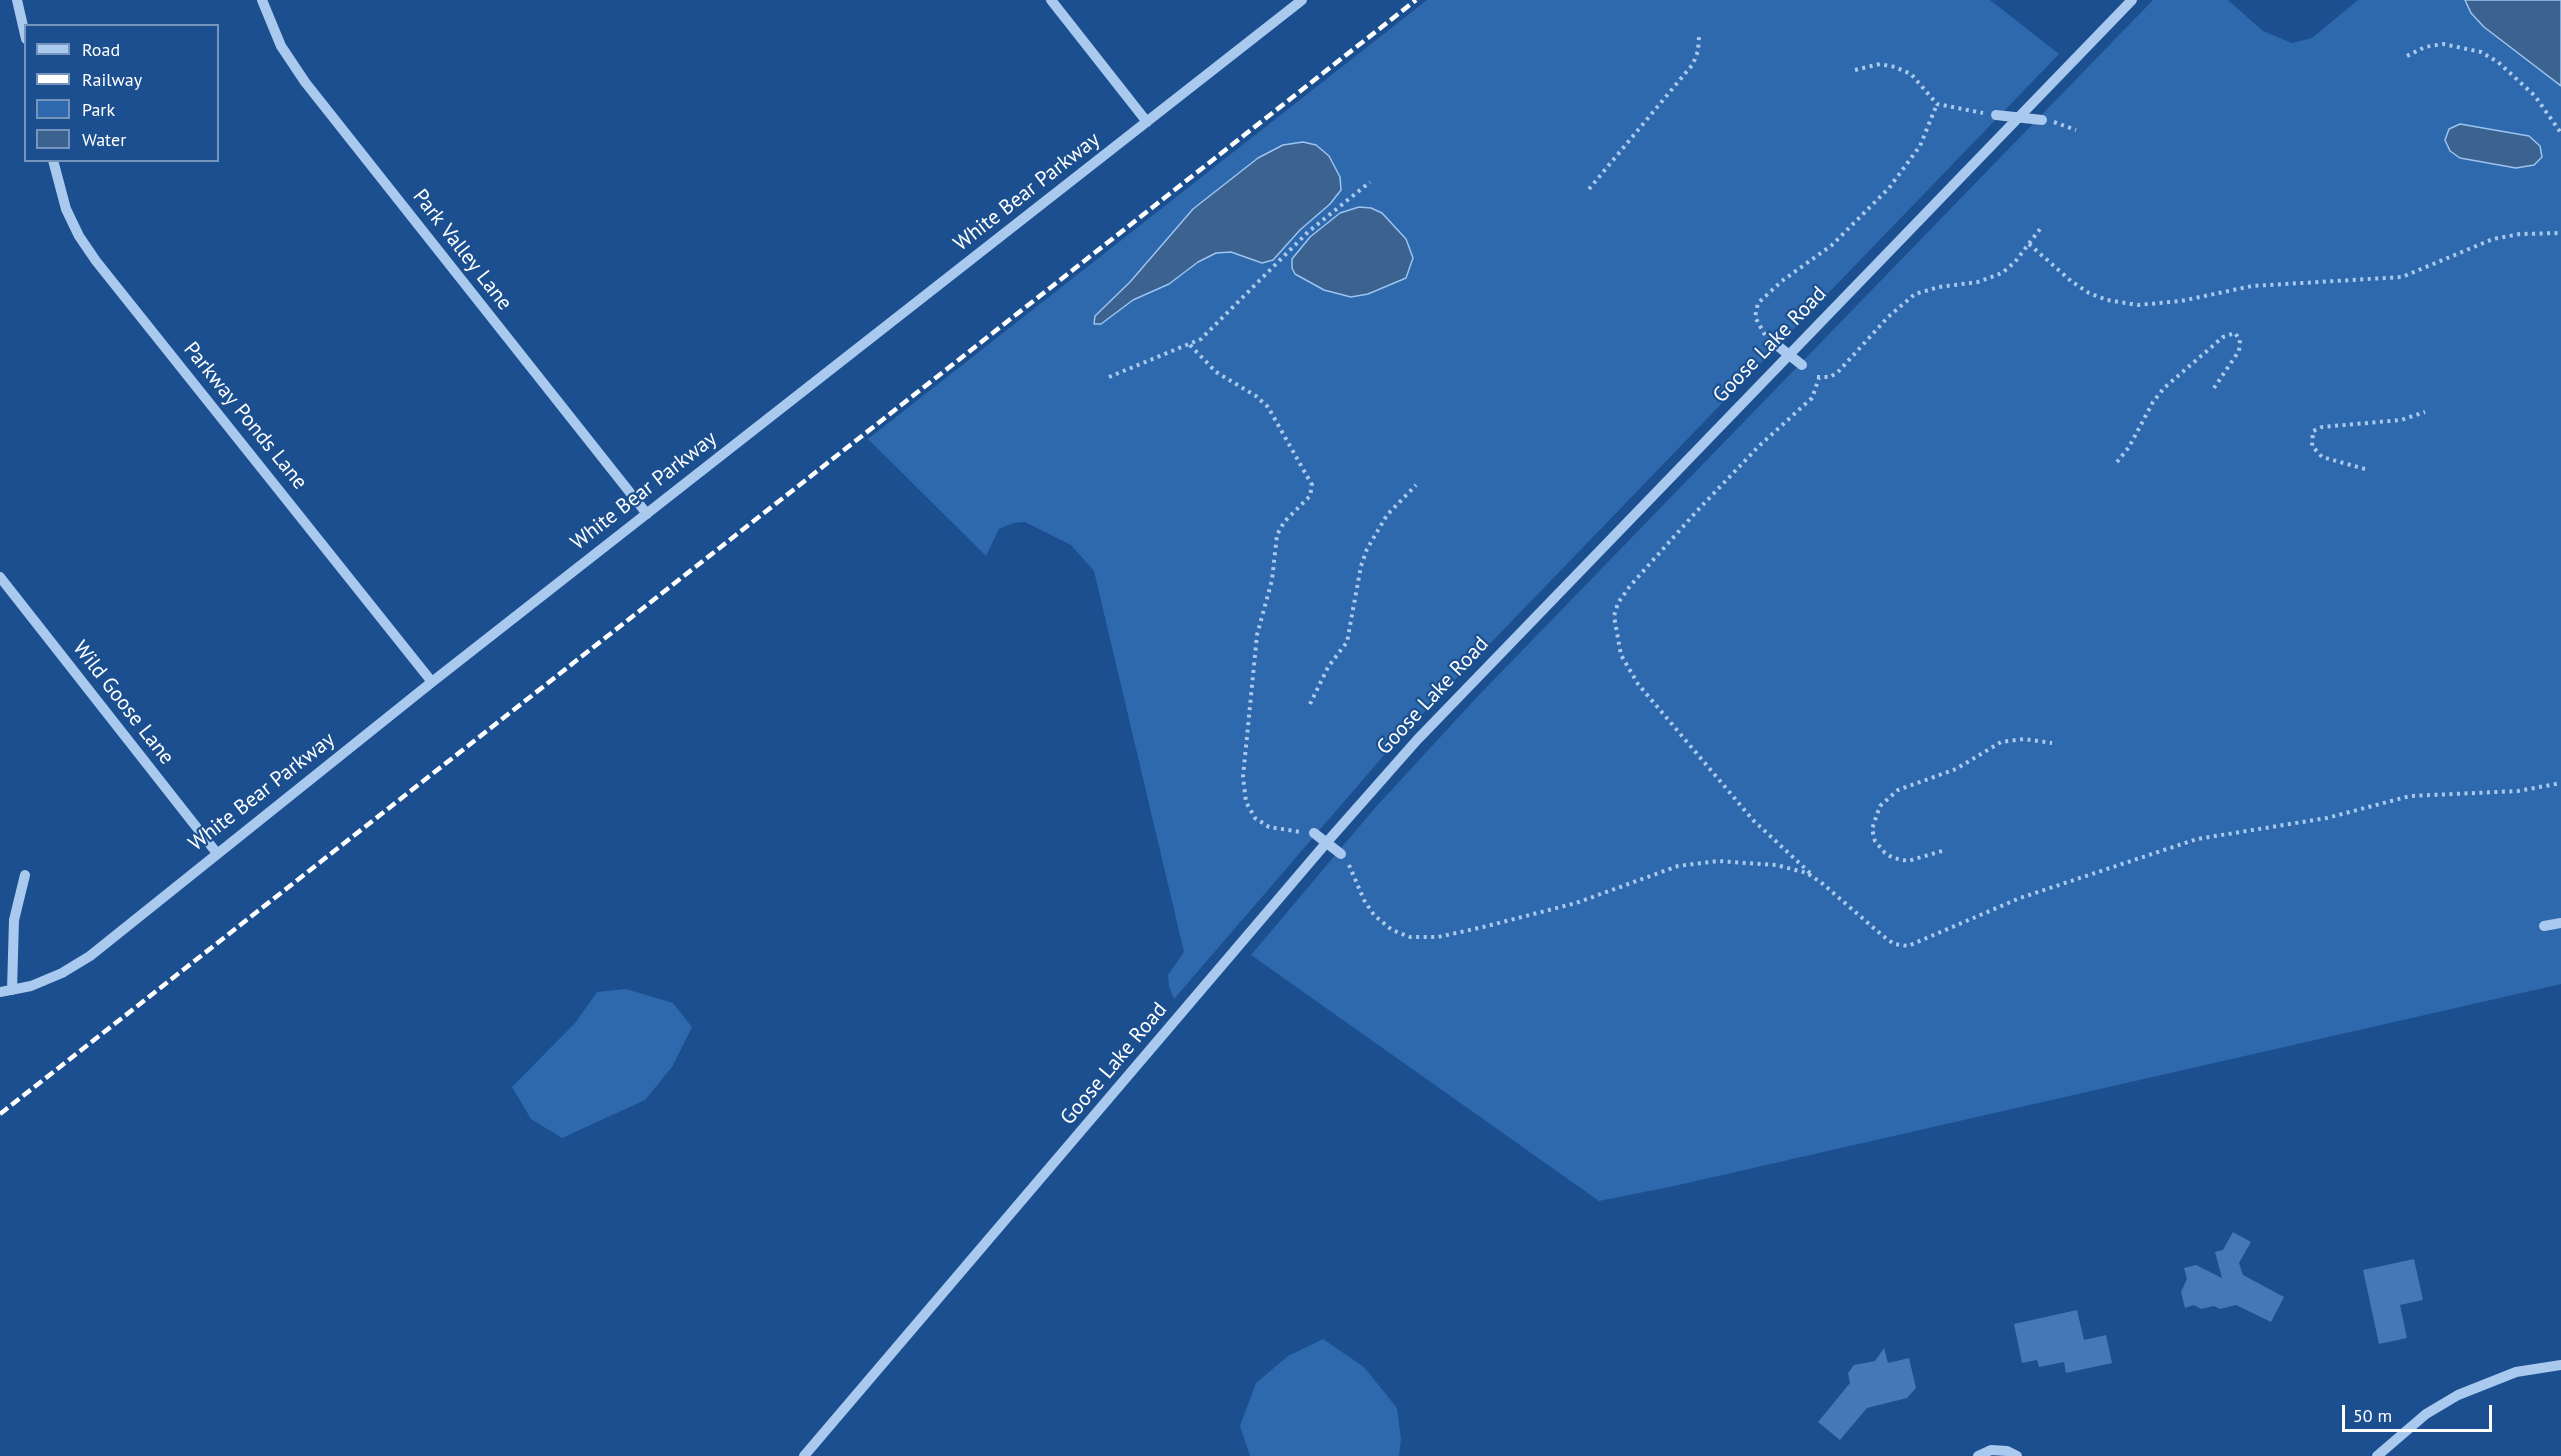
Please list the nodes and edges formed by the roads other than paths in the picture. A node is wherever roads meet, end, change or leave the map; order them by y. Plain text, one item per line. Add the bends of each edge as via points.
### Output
1 (17, 0) edge
2 (262, 0) edge
3 (1051, 0) edge
4 (1302, 0) edge
5 (2132, 0) edge
6 (24, 30) edge
7 (1996, 116) road end
8 (2018, 118) junction
9 (2042, 120) road end
10 (1147, 123) junction
11 (54, 162) edge
12 (1774, 343) road end
13 (1788, 354) junction
14 (1802, 366) road end
15 (647, 514) junction
16 (0, 577) edge
17 (432, 682) junction
18 (1314, 833) road end
19 (1327, 842) junction
20 (216, 852) junction
21 (1341, 854) road end
22 (25, 875) dead end
23 (2561, 923) edge
24 (2544, 926) dead end
25 (12, 990) junction
26 (0, 992) edge
27 (2561, 1365) edge
28 (804, 1456) edge
29 (1977, 1456) edge
30 (2017, 1456) edge
31 (2377, 1456) edge

1 - 6 street
2 - 15 street, Park Valley Lane via 281,46 305,82
3 - 10 street
4 - 10 street, White Bear Parkway
5 - 8 street, Goose Lake Road
7 - 8 street
8 - 9 street
8 - 13 street, Goose Lake Road
10 - 15 street, White Bear Parkway
11 - 17 street, Parkway Ponds Lane via 66,209 96,261
12 - 13 street
13 - 14 street
13 - 19 street, Goose Lake Road via 1463,691
15 - 17 street, White Bear Parkway
16 - 20 street, Wild Goose Lane
17 - 20 street, White Bear Parkway
18 - 19 street
19 - 21 street
19 - 28 street, Goose Lake Road
20 - 25 street, White Bear Parkway via 90,956 62,973
22 - 25 street via 14,920
23 - 24 street
25 - 26 street, White Bear Parkway
27 - 31 street via 2516,1372 2469,1390 2426,1414
29 - 30 street via 1991,1450

